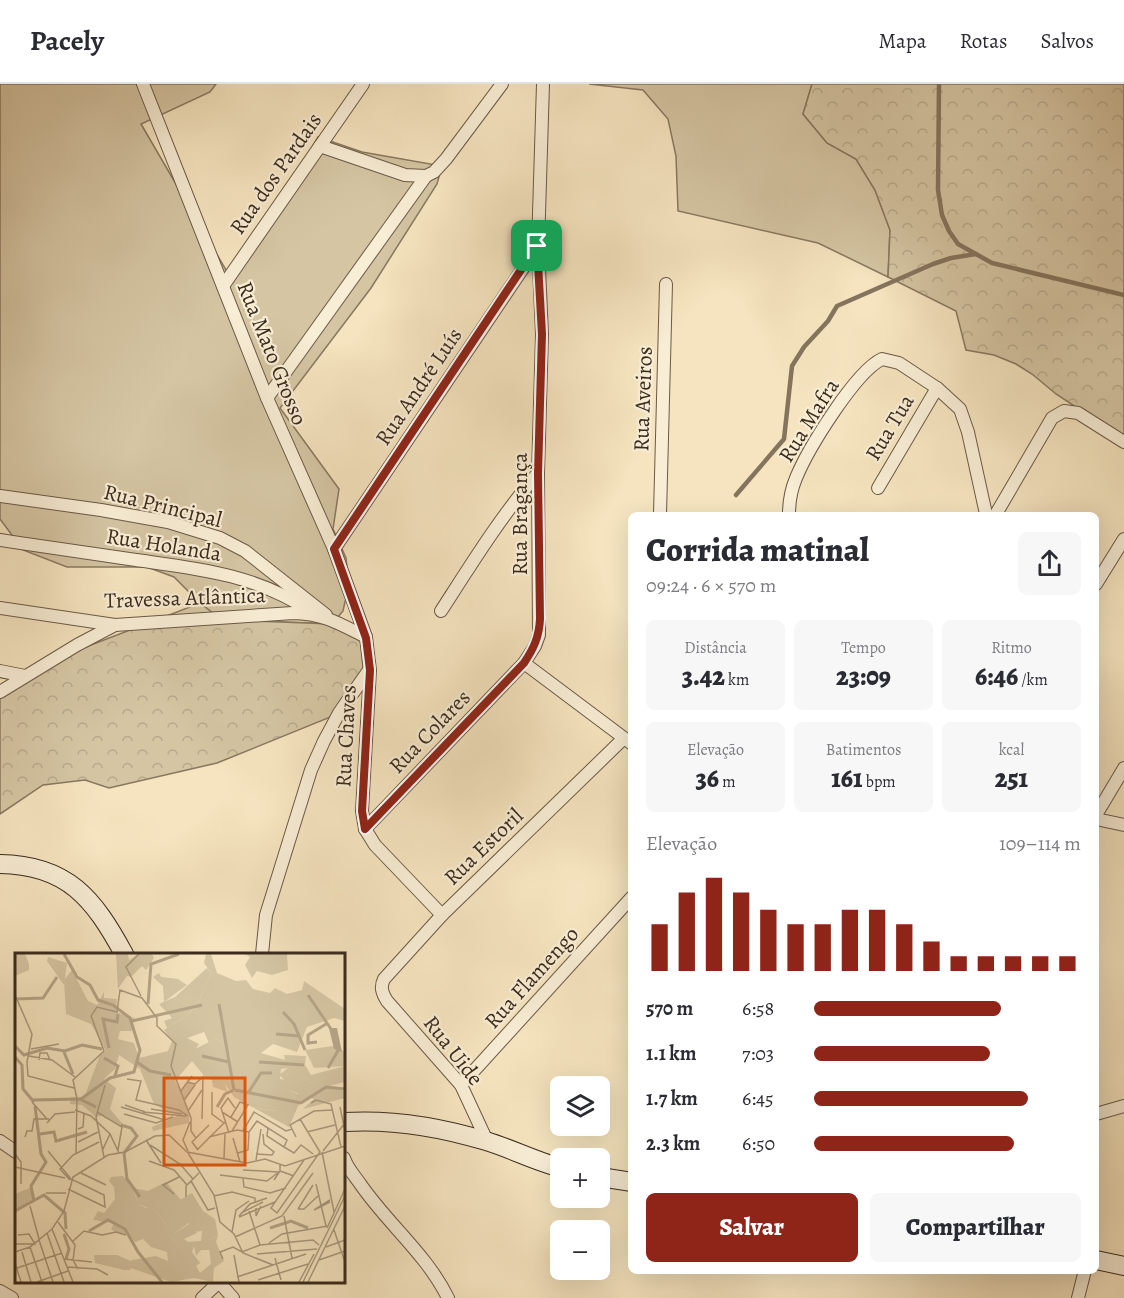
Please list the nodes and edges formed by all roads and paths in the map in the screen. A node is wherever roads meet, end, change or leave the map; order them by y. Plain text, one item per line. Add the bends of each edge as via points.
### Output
1 (143, 84) edge
2 (363, 84) edge
3 (502, 84) edge
4 (543, 84) edge
5 (320, 146) junction
6 (426, 176) junction
7 (537, 246) junction
8 (666, 284) dead end
9 (223, 286) junction
10 (937, 388) junction
11 (267, 398) junction
12 (1124, 442) edge
13 (538, 473) junction
14 (878, 488) dead end
15 (0, 496) edge
16 (660, 512) edge
17 (789, 512) edge
18 (986, 512) edge
19 (997, 512) edge
20 (1124, 539) edge
21 (0, 540) edge
22 (334, 549) junction
23 (1099, 579) edge
24 (0, 608) edge
25 (441, 611) dead end
26 (314, 614) junction
27 (328, 617) junction
28 (115, 625) junction
29 (366, 638) junction
30 (524, 663) junction
31 (370, 670) junction
32 (0, 671) edge
33 (25, 676) junction
34 (0, 692) edge
35 (627, 742) edge
36 (1124, 768) edge
37 (1099, 812) edge
38 (1099, 818) edge
39 (1124, 825) edge
40 (365, 829) junction
41 (0, 864) edge
42 (628, 902) edge
43 (442, 915) junction
44 (123, 953) edge
45 (262, 953) edge
46 (382, 990) joint
47 (461, 1085) junction
48 (1124, 1106) edge
49 (1099, 1113) edge
50 (346, 1119) edge
51 (0, 1141) edge
52 (487, 1141) junction
53 (15, 1151) edge
54 (345, 1160) edge
55 (550, 1164) edge
56 (610, 1179) edge
57 (628, 1181) edge
58 (1099, 1261) edge
59 (1124, 1266) edge
60 (1084, 1274) edge
61 (218, 1283) edge
62 (220, 1283) edge
63 (0, 1292) edge
64 (12, 1298) edge
65 (202, 1298) edge
66 (233, 1298) edge
67 (448, 1298) edge
68 (1078, 1298) edge

1 - 9 street, Rua Mato Grosso
2 - 5 street, Rua dos Pardais
3 - 6 street via 446,159
4 - 7 street, Rua Bragança
5 - 6 street via 405,175
5 - 9 street, Rua dos Pardais
6 - 11 street
7 - 13 street, Rua Bragança via 542,334
7 - 22 street, Rua André Luís
8 - 16 street, Rua Aveiros
9 - 11 street, Rua Mato Grosso
10 - 14 street, Rua Tua
10 - 17 street, Rua Mafra via 899,363 882,359 868,369 822,428 795,480
10 - 18 street via 960,409
11 - 22 street, Rua Mato Grosso
12 - 19 street via 1078,413 1064,411 1052,418
13 - 25 street via 490,534
13 - 30 street, Rua Bragança via 539,635
15 - 27 street, Rua Principal via 168,522 220,538 263,564
20 - 23 street
21 - 26 street, Rua Holanda via 220,572 289,597
22 - 29 street, Rua Mato Grosso
24 - 28 street, Travessa Atlântica
26 - 27 street, Travessa Atlântica
26 - 28 street, Travessa Atlântica
27 - 29 street, Travessa Atlântica
28 - 33 street
29 - 31 street, Rua Chaves
30 - 35 street
30 - 40 street, Rua Colares
31 - 40 street, Rua Chaves via 362,811
31 - 45 street via 339,713 311,770 266,915
32 - 33 street
33 - 34 street
35 - 43 street, Rua Estoril
36 - 37 street
38 - 39 street
40 - 43 street via 375,845
41 - 44 street via 32,867 66,881 96,907
42 - 47 street, Rua Flamengo
43 - 46 street, Rua Estoril via 384,978
46 - 47 street, Rua Uide via 387,1001
47 - 52 street, Rua Uide
48 - 49 street
50 - 52 street via 401,1123
51 - 53 street
52 - 55 street
54 - 67 street via 373,1203 424,1260
56 - 57 street
58 - 59 street
60 - 68 street
61 - 65 street
62 - 66 street
63 - 64 street

